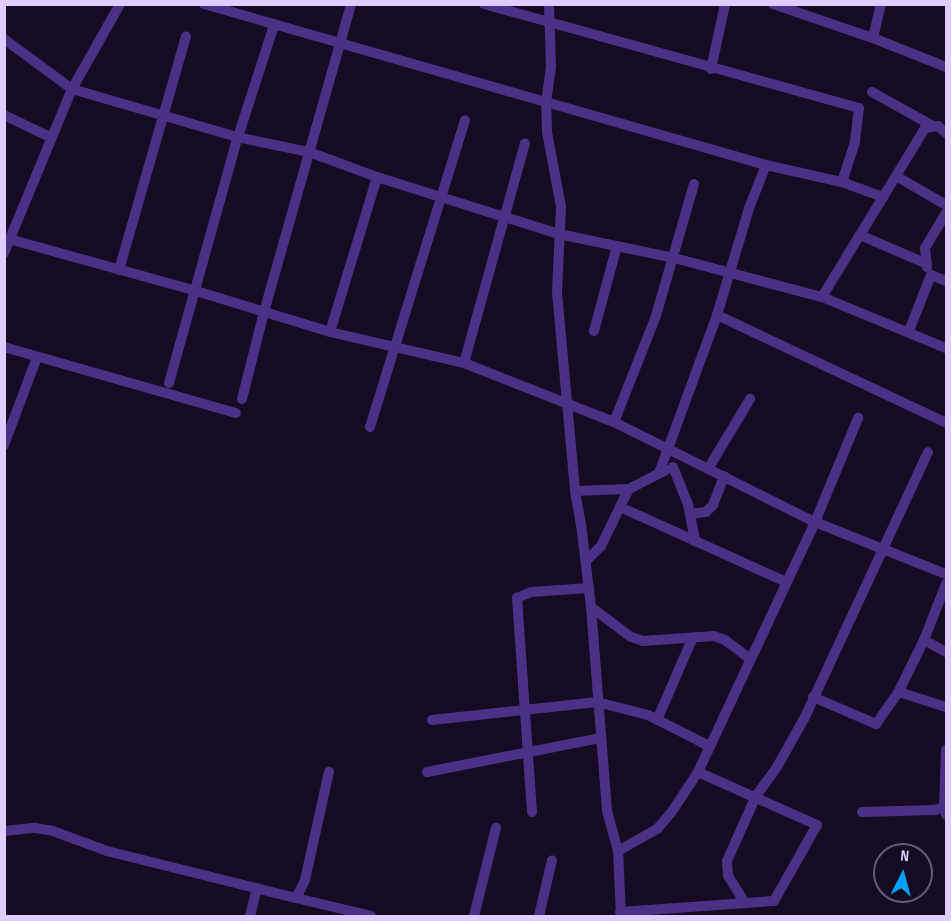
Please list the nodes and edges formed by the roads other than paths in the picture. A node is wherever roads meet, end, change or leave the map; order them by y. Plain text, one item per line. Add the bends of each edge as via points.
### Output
1 (120, 4) edge
2 (204, 4) edge
3 (351, 4) edge
4 (484, 4) edge
5 (549, 4) edge
6 (725, 4) edge
7 (772, 4) edge
8 (881, 4) edge
9 (798, 8) edge
10 (551, 23) junction
11 (274, 25) junction
12 (186, 36) dead end
13 (873, 38) junction
14 (4, 39) edge
15 (340, 45) junction
16 (946, 67) edge
17 (711, 69) junction
18 (72, 89) junction
19 (872, 92) dead end
20 (546, 101) junction
21 (4, 116) edge
22 (164, 116) junction
23 (465, 120) dead end
24 (931, 125) junction
25 (946, 133) edge
26 (237, 137) junction
27 (52, 138) junction
28 (525, 143) dead end
29 (309, 152) junction
30 (765, 165) junction
31 (896, 176) junction
32 (377, 177) junction
33 (842, 182) junction
34 (694, 184) dead end
35 (883, 197) junction
36 (441, 198) junction
37 (946, 205) edge
38 (946, 213) edge
39 (504, 217) junction
40 (559, 234) junction
41 (860, 235) junction
42 (9, 239) junction
43 (617, 246) junction
44 (4, 253) edge
45 (674, 258) junction
46 (927, 264) junction
47 (119, 270) junction
48 (730, 273) junction
49 (932, 275) junction
50 (946, 280) edge
51 (193, 290) junction
52 (822, 297) junction
53 (264, 312) junction
54 (717, 315) junction
55 (594, 331) dead end
56 (909, 331) junction
57 (330, 332) junction
58 (4, 347) edge
59 (395, 347) junction
60 (946, 348) edge
61 (37, 357) junction
62 (464, 363) junction
63 (170, 383) dead end
64 (243, 399) dead end
65 (750, 399) dead end
66 (567, 402) junction
67 (236, 412) dead end
68 (858, 418) dead end
69 (614, 422) junction
70 (946, 423) edge
71 (370, 427) dead end
72 (4, 445) edge
73 (667, 448) junction
74 (928, 452) dead end
75 (690, 460) junction
76 (673, 467) junction
77 (708, 469) junction
78 (659, 473) junction
79 (724, 476) junction
80 (629, 489) junction
81 (575, 491) junction
82 (620, 507) junction
83 (690, 514) junction
84 (815, 522) junction
85 (695, 541) junction
86 (882, 548) junction
87 (586, 561) junction
88 (946, 574) edge
89 (786, 582) junction
90 (946, 584) edge
91 (589, 588) junction
92 (591, 607) junction
93 (693, 637) junction
94 (924, 640) junction
95 (946, 652) edge
96 (749, 658) junction
97 (898, 692) junction
98 (813, 697) junction
99 (597, 702) junction
100 (946, 707) edge
101 (524, 710) junction
102 (432, 720) dead end
103 (657, 720) junction
104 (600, 738) junction
105 (709, 746) junction
106 (946, 750) edge
107 (527, 751) junction
108 (329, 772) dead end
109 (427, 772) dead end
110 (698, 772) junction
111 (756, 796) junction
112 (946, 809) edge
113 (532, 812) dead end
114 (862, 812) dead end
115 (496, 828) dead end
116 (4, 831) edge
117 (618, 851) junction
118 (552, 860) dead end
119 (257, 888) junction
120 (297, 898) junction
121 (745, 903) junction
122 (620, 914) edge
123 (250, 916) edge
124 (371, 916) edge
125 (474, 916) edge
126 (538, 916) edge

1 - 18 street
2 - 11 street
3 - 15 street
4 - 10 street
5 - 10 street
6 - 17 street
7 - 9 street
8 - 13 street
9 - 13 street
10 - 17 street
10 - 20 street
11 - 15 street
11 - 26 street
12 - 22 street
13 - 16 street
14 - 18 street
15 - 20 street
15 - 29 street
17 - 33 street via 859,108 855,142
18 - 22 street
18 - 27 street
19 - 24 street
20 - 30 street
20 - 40 street via 547,132 561,207
21 - 27 street
22 - 26 street
22 - 47 street
23 - 36 street
24 - 25 street
24 - 31 street via 925,128
26 - 29 street
26 - 51 street
27 - 42 street
28 - 39 street
29 - 32 street
29 - 53 street
30 - 33 street
30 - 48 street
31 - 35 street
31 - 37 street
32 - 36 street
32 - 57 street
33 - 35 street
34 - 45 street
35 - 41 street
36 - 39 street
36 - 59 street
38 - 46 street via 925,248
39 - 40 street
39 - 62 street
40 - 43 street
40 - 66 street via 557,291
41 - 46 street
41 - 52 street
42 - 44 street
42 - 47 street
43 - 45 street
43 - 55 street
45 - 48 street
45 - 69 street via 656,316
46 - 49 street
47 - 51 street
48 - 52 street
48 - 54 street
49 - 50 street
49 - 56 street
51 - 53 street
51 - 63 street
52 - 56 street
53 - 57 street
53 - 64 street
54 - 70 street
54 - 73 street
56 - 60 street
57 - 59 street
58 - 61 street
59 - 62 street
59 - 71 street
61 - 67 street
61 - 72 street
62 - 66 street
65 - 77 street
66 - 69 street
66 - 81 street
68 - 84 street
69 - 73 street
73 - 75 street
73 - 78 street
74 - 86 street
75 - 76 street
75 - 77 street
76 - 78 street
76 - 83 street
77 - 79 street
78 - 80 street
79 - 83 street via 713,505 706,512
79 - 84 street
80 - 81 street
80 - 82 street
81 - 87 street
82 - 85 street
82 - 87 street via 601,546
83 - 85 street
84 - 86 street
84 - 89 street
85 - 89 street
86 - 88 street
86 - 98 street
87 - 91 street
89 - 96 street
90 - 94 street
91 - 92 street
91 - 101 street via 531,591 517,598
92 - 93 street via 631,637 643,641
92 - 99 street
93 - 96 street via 714,636
93 - 103 street
94 - 95 street
94 - 97 street
96 - 105 street
97 - 98 street via 876,724
97 - 100 street
98 - 111 street via 777,767
99 - 101 street
99 - 103 street
99 - 104 street
101 - 102 street
101 - 107 street
103 - 105 street
104 - 107 street
104 - 117 street via 607,811
105 - 110 street
106 - 112 street
107 - 109 street
107 - 113 street
108 - 120 street via 305,880
110 - 111 street
110 - 117 street via 657,829
111 - 121 street via 726,870
111 - 121 street via 817,825 774,901
112 - 114 street
115 - 125 street
116 - 119 street via 53,831 106,851
117 - 122 street
118 - 126 street
119 - 120 street
119 - 123 street
120 - 124 street
121 - 122 street

